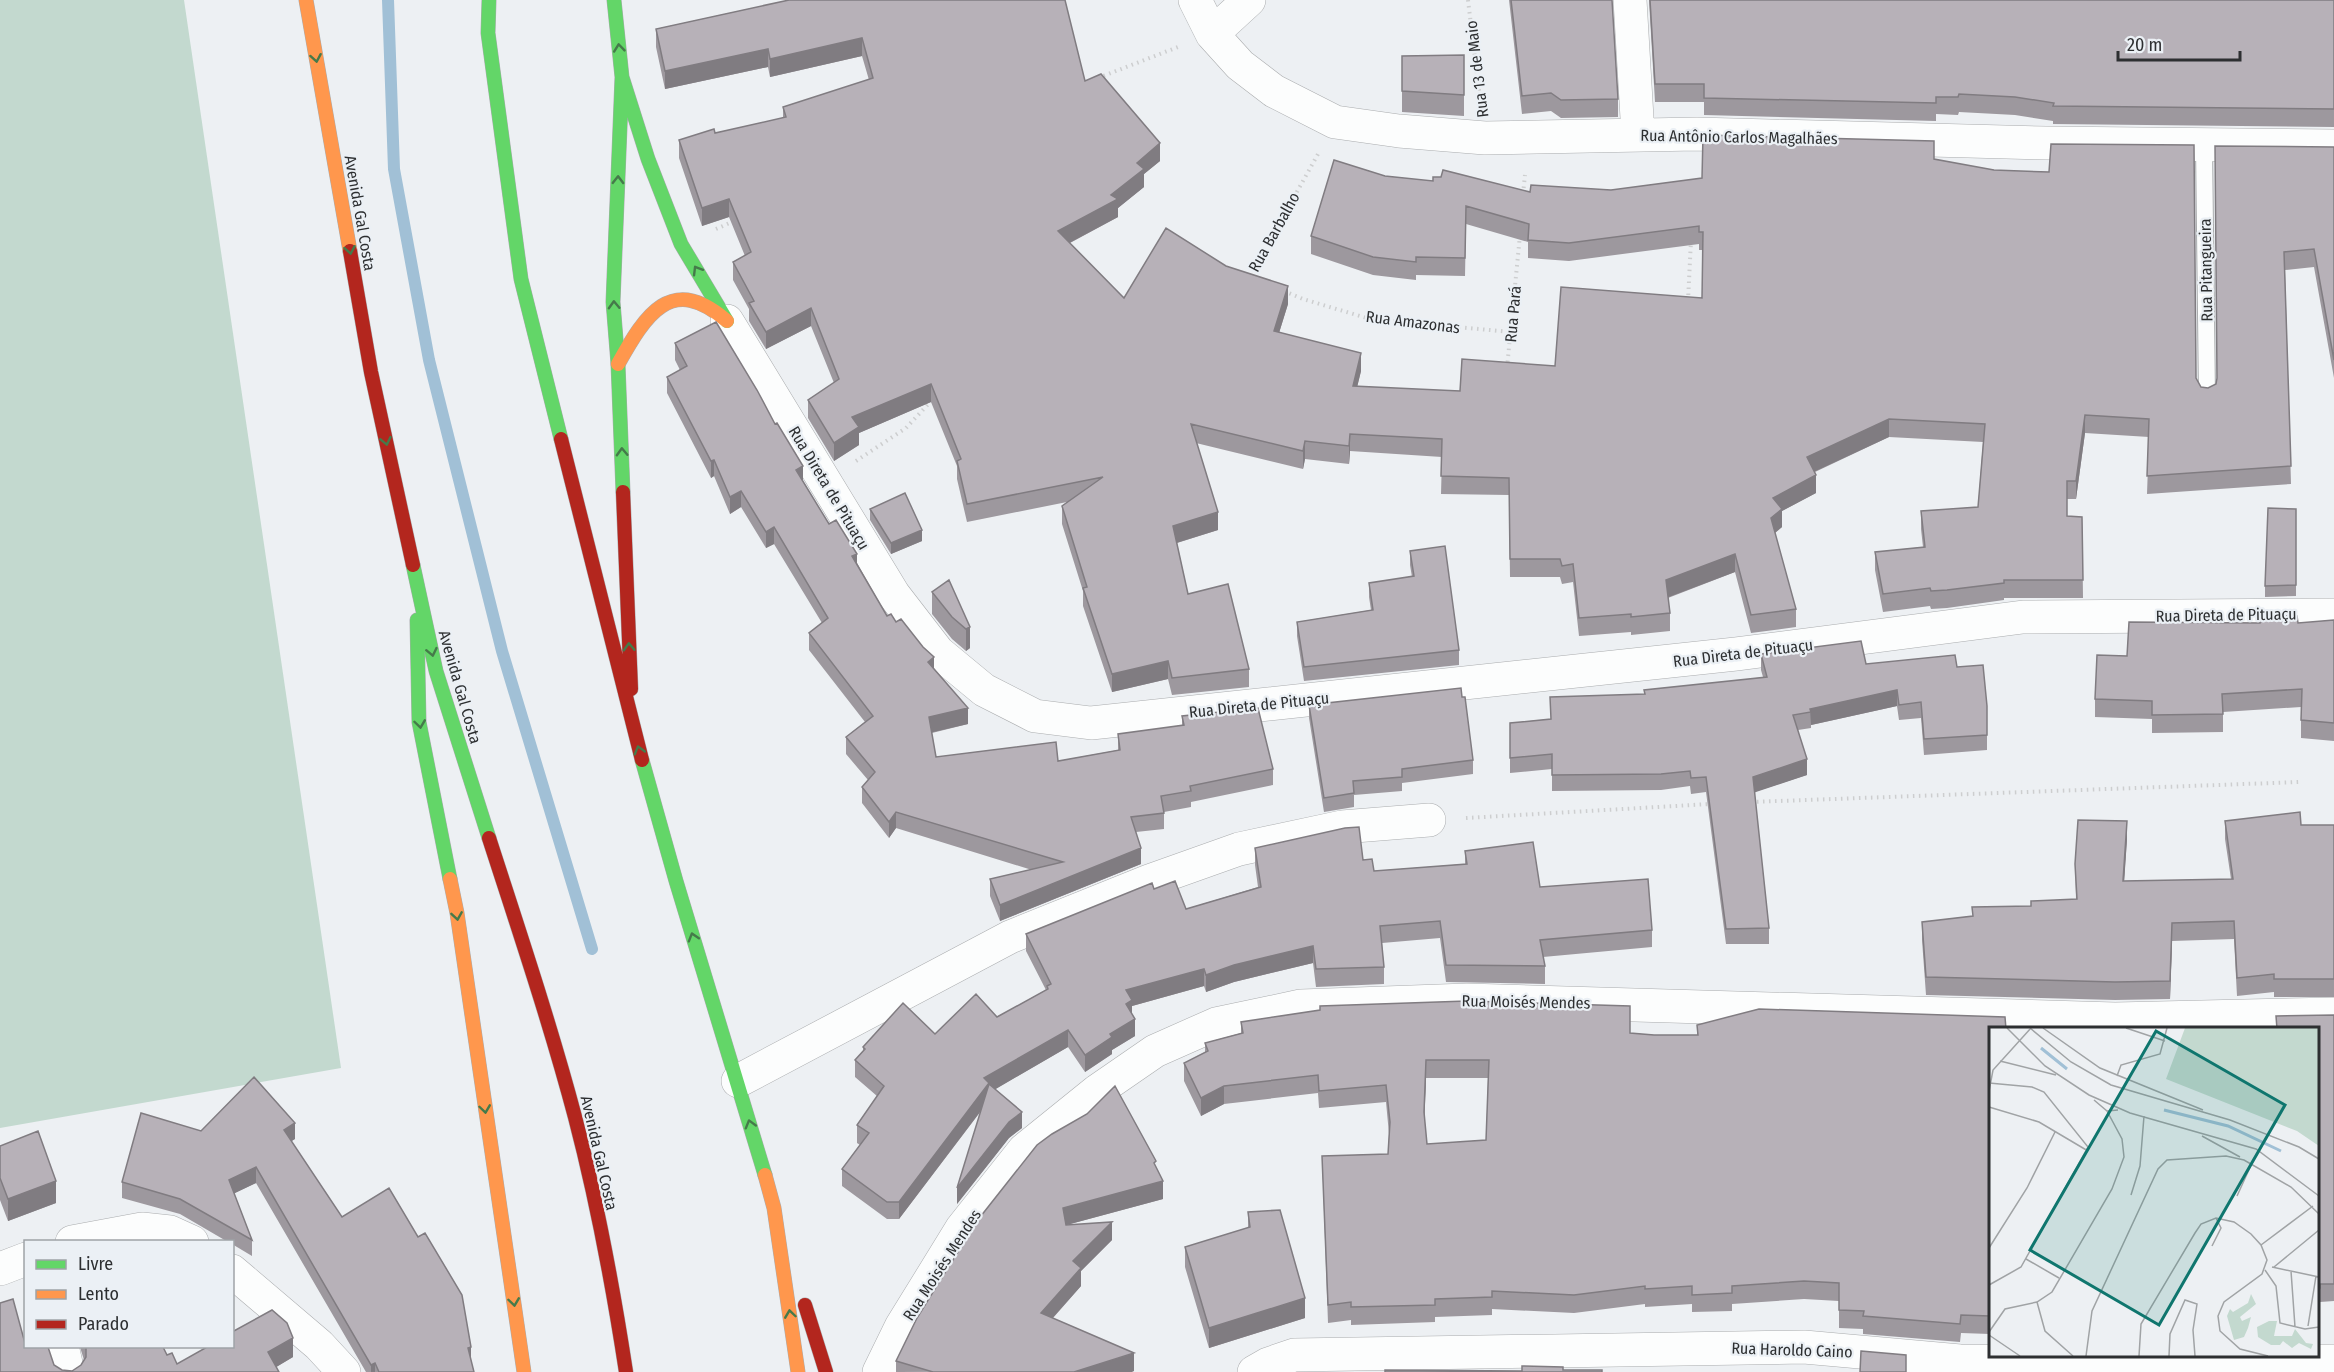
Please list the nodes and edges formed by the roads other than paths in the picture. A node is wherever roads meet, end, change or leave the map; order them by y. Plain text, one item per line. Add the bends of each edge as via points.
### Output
1 (306, 0) edge
2 (489, 0) edge
3 (614, 0) edge
4 (1195, 0) edge
5 (1249, 0) edge
6 (1630, 0) edge
7 (1212, 34) junction
8 (622, 77) junction
9 (1638, 135) junction
10 (2204, 145) junction
11 (2334, 146) edge
12 (727, 321) junction
13 (618, 364) junction
14 (2207, 396) edge
15 (417, 582) junction
16 (2334, 615) edge
17 (633, 727) junction
18 (1429, 820) road end
19 (2334, 1014) edge
20 (738, 1081) junction
21 (774, 1208) junction
22 (82, 1240) edge
23 (188, 1240) edge
24 (24, 1260) edge
25 (0, 1269) edge
26 (234, 1273) edge
27 (62, 1348) edge
28 (2334, 1361) edge
29 (1267, 1369) edge
30 (68, 1372) edge
31 (344, 1372) edge
32 (524, 1372) edge
33 (626, 1372) edge
34 (798, 1372) edge
35 (826, 1372) edge
36 (879, 1372) edge

1 -> 15 main road, Avenida Gal Costa via 371,372
2 - 17 main road via 488,33 522,279
8 -> 3 main road, Rua Direta de Pituaçu
4 - 7 street, Rua Antônio Carlos Magalhães
5 - 7 street
6 - 9 street
7 - 9 street, Rua Antônio Carlos Magalhães via 1240,65 1274,91 1335,122 1438,136
12 -> 8 main road, Rua Direta de Pituaçu via 681,244
13 -> 8 main road via 613,302
9 - 10 street, Rua Antônio Carlos Magalhães
10 - 11 street, Rua Antônio Carlos Magalhães
10 - 14 lane, Rua Pitangueira
12 - 13 main road via 706,305 689,300 656,306
12 - 16 street, Rua Direta de Pituaçu via 894,595 938,652 984,690 1035,716 1091,723 1725,656 2023,617
17 -> 13 main road
15 -> 32 main road via 419,722 457,913
15 -> 33 main road, Avenida Gal Costa via 436,671 575,1118 616,1305
20 -> 17 main road
18 - 20 street via 1342,827 1239,849 1149,881 1010,937
19 - 36 street, Rua Moisés Mendes via 2115,1019 1467,1000 1301,1006 1216,1024 1155,1051 1097,1091 1024,1150 962,1227 901,1327
21 -> 20 main road
34 -> 21 main road
21 - 35 main road
22 - 23 street via 142,1228 170,1232
24 - 25 street
26 - 31 street via 319,1345
27 - 30 street
28 - 29 street, Rua Haroldo Caino via 1960,1361 1803,1347 1294,1355

